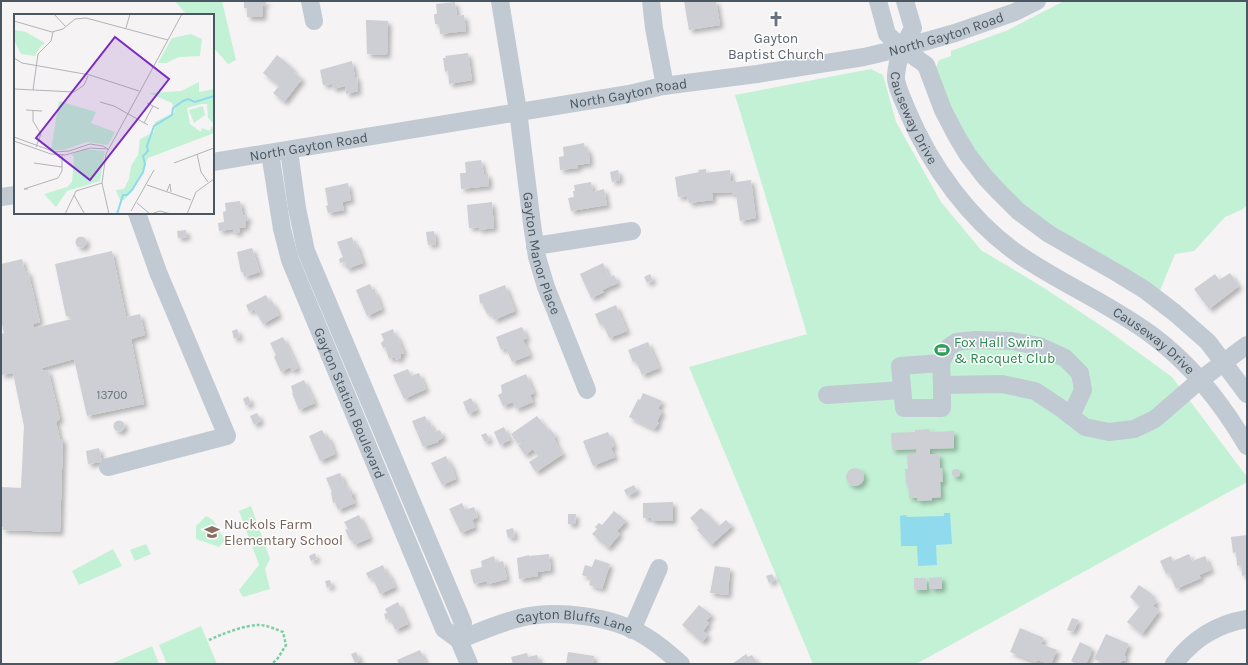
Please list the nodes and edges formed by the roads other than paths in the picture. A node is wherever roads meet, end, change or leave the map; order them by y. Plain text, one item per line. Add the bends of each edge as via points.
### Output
1 (310, 1) edge
2 (500, 1) edge
3 (651, 1) edge
4 (878, 1) edge
5 (905, 1) edge
6 (1036, 1) edge
7 (314, 21) dead end
8 (902, 48) junction
9 (665, 86) junction
10 (518, 112) junction
11 (289, 151) junction
12 (270, 153) junction
13 (214, 162) edge
14 (14, 195) edge
15 (1, 198) edge
16 (137, 214) edge
17 (632, 231) dead end
18 (535, 246) junction
19 (1247, 345) edge
20 (1223, 362) junction
21 (941, 363) junction
22 (1200, 380) junction
23 (942, 385) junction
24 (587, 390) dead end
25 (902, 390) junction
26 (1247, 394) edge
27 (827, 395) dead end
28 (1071, 416) junction
29 (1247, 446) edge
30 (108, 466) dead end
31 (659, 568) dead end
32 (1247, 619) edge
33 (632, 630) junction
34 (459, 640) junction
35 (470, 664) edge
36 (681, 664) edge
37 (1174, 664) edge

1 - 7 street
2 - 10 street, Gayton Manor Place
3 - 9 street
4 - 8 street via 887,34
5 - 8 street via 913,28
6 - 8 street, North Gayton Road via 1015,12
8 - 9 street, North Gayton Road via 864,57
8 - 20 street, Causeway Drive via 926,65 943,110 968,155 1018,211 1049,234 1145,290 1208,342
8 - 22 street, Causeway Drive via 896,77 904,102 930,156 946,182 972,213 1020,255 1049,274 1102,302 1153,336
9 - 10 street, North Gayton Road
10 - 11 street, North Gayton Road
10 - 18 street, Gayton Manor Place
11 - 12 street, North Gayton Road
11 - 34 street, Gayton Station Boulevard via 306,251 463,624
12 - 13 street, North Gayton Road
12 - 34 street, Gayton Station Boulevard via 282,229 290,260 444,629
14 - 15 street
16 - 30 street via 158,272 227,436
17 - 18 street
18 - 24 street, Gayton Manor Place via 546,287
19 - 20 street
20 - 22 street
20 - 26 street, Causeway Drive
21 - 23 street
21 - 25 street via 900,366
21 - 28 street via 948,348 956,342 1012,341 1038,346 1065,358 1080,373 1083,390
22 - 28 street via 1156,419 1134,429 1109,432 1085,427
22 - 29 street, Causeway Drive
23 - 25 street via 942,408 904,408
23 - 28 street via 1002,384 1035,390
25 - 27 street
31 - 33 street
32 - 37 street via 1224,625 1200,638 1189,646
33 - 34 street, Gayton Bluffs Lane via 608,621 583,616 552,614 522,617
33 - 36 street, Gayton Bluffs Lane via 645,635
34 - 35 street, Gayton Station Boulevard

